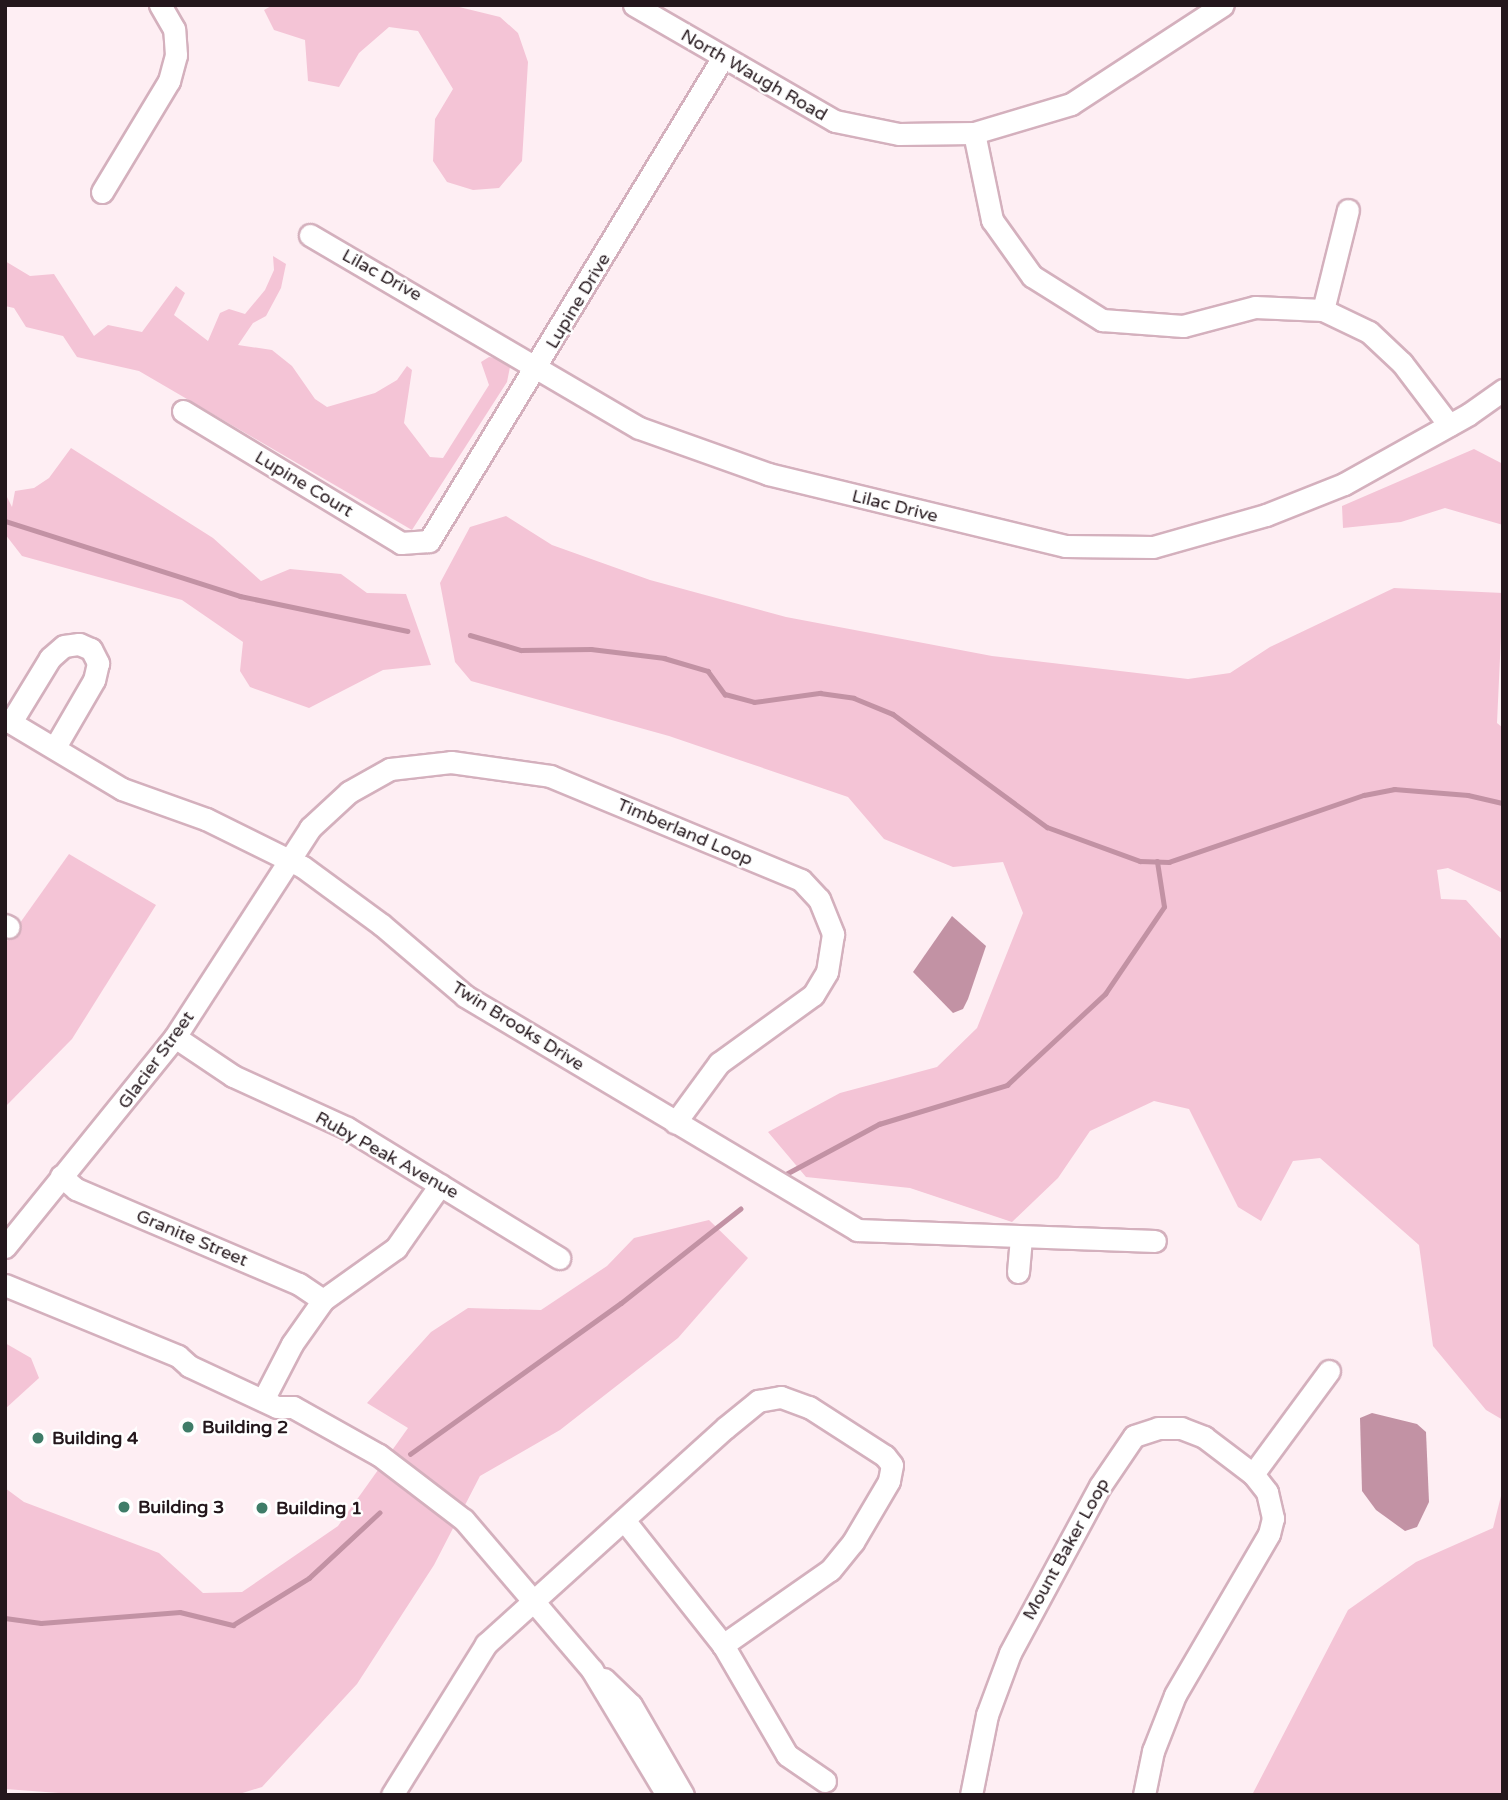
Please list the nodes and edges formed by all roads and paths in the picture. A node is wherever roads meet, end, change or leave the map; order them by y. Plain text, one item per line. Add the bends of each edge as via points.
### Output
1 (160, 5) edge
2 (634, 5) edge
3 (1223, 5) edge
4 (723, 57) junction
5 (974, 133) junction
6 (102, 192) dead end
7 (1348, 209) dead end
8 (310, 235) dead end
9 (1323, 310) junction
10 (537, 368) junction
11 (1503, 390) edge
12 (183, 411) dead end
13 (1449, 425) junction
14 (429, 541) joint
15 (8, 721) edge
16 (55, 747) junction
17 (291, 860) junction
18 (175, 1037) junction
19 (675, 1123) junction
20 (61, 1176) junction
21 (440, 1185) junction
22 (1021, 1238) junction
23 (1155, 1241) dead end
24 (5, 1247) edge
25 (559, 1258) dead end
26 (1018, 1272) dead end
27 (5, 1287) edge
28 (323, 1300) junction
29 (1329, 1371) dead end
30 (270, 1404) junction
31 (1253, 1474) junction
32 (624, 1520) junction
33 (536, 1600) junction
34 (723, 1644) junction
35 (592, 1670) junction
36 (825, 1781) dead end
37 (392, 1795) edge
38 (667, 1795) edge
39 (682, 1795) edge
40 (971, 1795) edge
41 (1144, 1795) edge

1 - 6 street via 174,29 176,55 169,81
2 - 4 street, North Waugh Road
3 - 5 street, North Waugh Road via 1071,104
4 - 5 street, North Waugh Road via 835,121 900,134
4 - 10 street, Lupine Drive
5 - 9 street via 992,220 1032,276 1102,320 1183,326 1255,307
7 - 9 street
8 - 10 street, Lilac Drive
9 - 13 street via 1369,332 1402,363
10 - 13 street, Lilac Drive via 639,428 768,474 1002,534 1114,549 1176,543 1266,515 1344,484
10 - 14 street, Lupine Drive
11 - 13 street, Lilac Drive
12 - 14 street, Lupine Court via 401,543
15 - 16 street, Twin Brooks Drive
15 - 16 street via 50,658 64,646 79,644 91,649 98,663 94,680
16 - 17 street, Twin Brooks Drive via 122,789 206,819
17 - 18 street, Glacier Street
17 - 19 street, Twin Brooks Drive via 382,925 465,996
17 - 19 street, Timberland Loop via 310,828 369,779 390,769 451,762 550,776 801,880 820,899 833,934 827,972 813,995 719,1063
18 - 20 street, Glacier Street via 123,1106
18 - 21 street, Ruby Peak Avenue via 233,1076 347,1128
19 - 22 street, Twin Brooks Drive via 857,1230
20 - 24 street, Glacier Street
20 - 28 street, Granite Street via 76,1189 299,1284
21 - 25 street, Ruby Peak Avenue
21 - 28 street via 396,1248
22 - 23 street, Twin Brooks Drive
22 - 26 street
27 - 30 street via 178,1356 189,1366
28 - 30 street via 292,1344
29 - 31 street
30 - 33 street via 281,1416 369,1463 451,1524 471,1531
31 - 40 street, Mount Baker Loop via 1204,1437 1181,1429 1158,1428 1134,1436 1100,1486 1010,1653 987,1715
31 - 41 street, Mount Baker Loop via 1271,1504 1269,1534 1175,1695 1153,1751
32 - 33 street
32 - 34 street
32 - 34 street via 758,1401 781,1397 809,1407 885,1456 892,1465 889,1481 853,1542 830,1570
33 - 35 street
33 - 37 street via 486,1644
34 - 36 street via 787,1755
35 - 38 street
35 - 39 street via 622,1691

